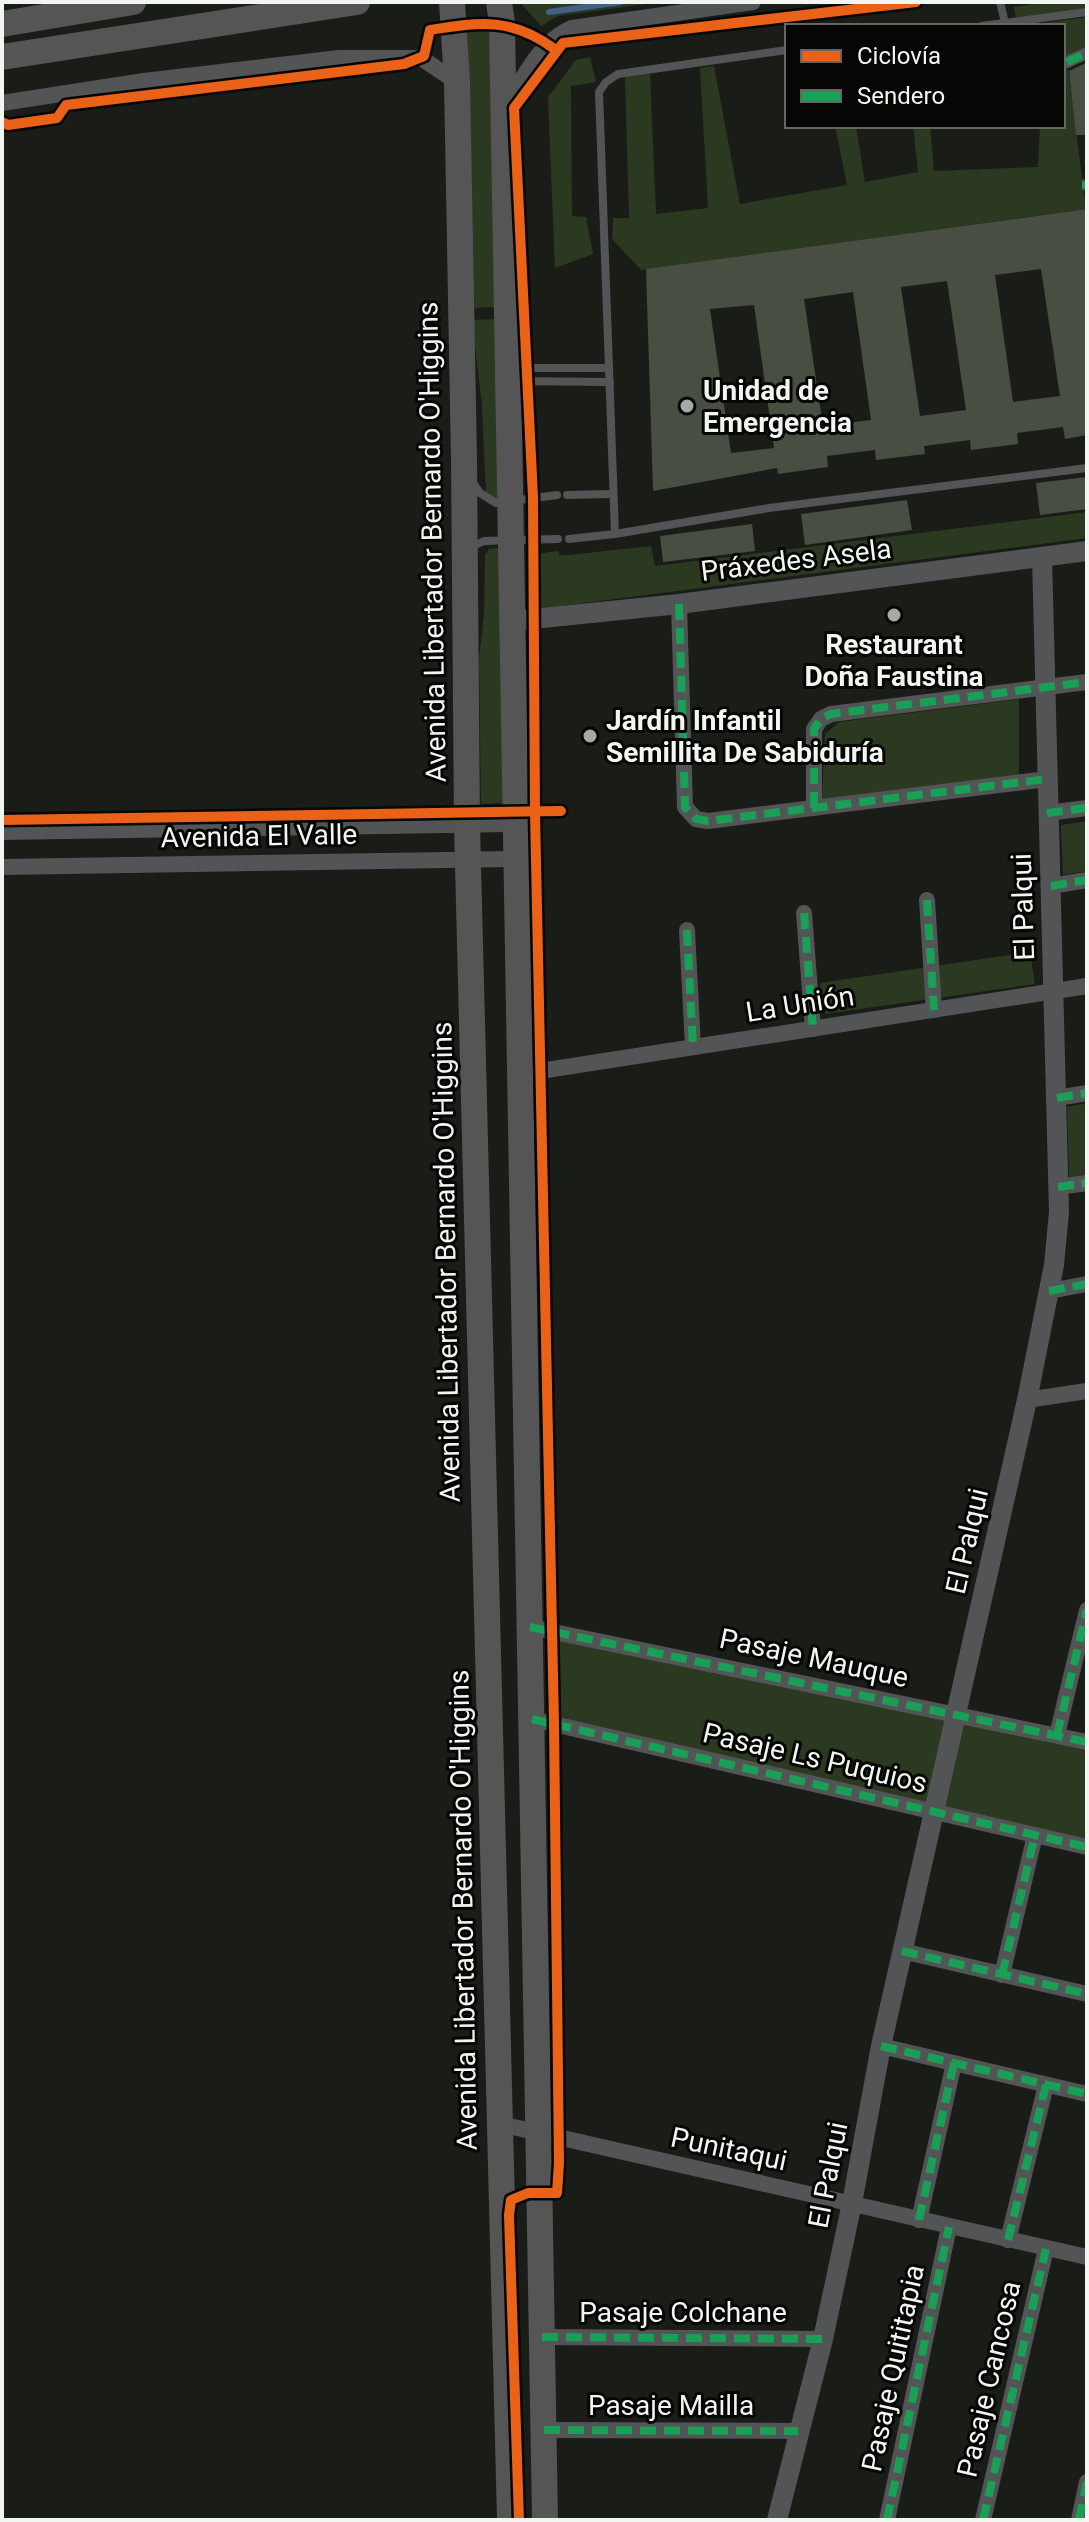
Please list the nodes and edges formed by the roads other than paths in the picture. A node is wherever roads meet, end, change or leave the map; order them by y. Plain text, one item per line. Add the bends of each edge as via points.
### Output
1 (133, 2) edge
2 (357, 2) edge
3 (452, 2) edge
4 (499, 2) edge
5 (753, 2) edge
6 (1000, 2) edge
7 (1087, 12) edge
8 (1005, 23) junction
9 (2, 24) edge
10 (997, 24) edge
11 (785, 50) edge
12 (1087, 53) edge
13 (2, 57) edge
14 (1067, 62) dead end
15 (457, 82) junction
16 (2, 103) edge
17 (504, 111) junction
18 (609, 368) junction
19 (509, 375) junction
20 (610, 382) junction
21 (464, 460) junction
22 (1087, 468) edge
23 (612, 494) junction
24 (557, 495) dead end
25 (567, 495) dead end
26 (511, 501) junction
27 (615, 534) junction
28 (511, 539) junction
29 (558, 539) dead end
30 (569, 539) dead end
31 (1087, 551) edge
32 (464, 552) junction
33 (1042, 557) junction
34 (679, 604) junction
35 (513, 621) junction
36 (1087, 682) edge
37 (1044, 687) junction
38 (1047, 779) junction
39 (814, 808) junction
40 (1087, 808) edge
41 (1047, 813) junction
42 (516, 824) junction
43 (467, 825) junction
44 (2, 832) edge
45 (468, 859) junction
46 (517, 859) junction
47 (2, 867) edge
48 (1087, 880) edge
49 (1051, 886) junction
50 (927, 900) dead end
51 (804, 913) dead end
52 (687, 930) dead end
53 (1087, 986) edge
54 (1054, 992) junction
55 (934, 1010) junction
56 (813, 1029) junction
57 (693, 1047) junction
58 (521, 1074) junction
59 (1087, 1093) edge
60 (1057, 1098) junction
61 (1087, 1183) edge
62 (1058, 1187) junction
63 (1087, 1284) edge
64 (1049, 1291) junction
65 (1087, 1391) edge
66 (1027, 1400) junction
67 (1087, 1610) edge
68 (530, 1627) junction
69 (1083, 1645) edge
70 (957, 1714) junction
71 (532, 1719) junction
72 (1057, 1735) junction
73 (1087, 1742) edge
74 (933, 1812) junction
75 (1035, 1835) junction
76 (1087, 1847) edge
77 (902, 1951) junction
78 (1002, 1975) junction
79 (1087, 1994) edge
80 (881, 2046) junction
81 (954, 2063) junction
82 (1046, 2085) junction
83 (1087, 2094) edge
84 (500, 2124) junction
85 (539, 2145) junction
86 (501, 2157) junction
87 (852, 2203) junction
88 (919, 2220) junction
89 (949, 2227) junction
90 (1008, 2240) junction
91 (1046, 2249) junction
92 (1087, 2257) edge
93 (542, 2337) junction
94 (823, 2339) junction
95 (544, 2430) junction
96 (798, 2431) junction
97 (1087, 2482) edge
98 (510, 2520) edge
99 (545, 2520) edge
100 (777, 2520) edge
101 (887, 2520) edge
102 (983, 2520) edge
103 (1079, 2520) edge

1 - 9 main road
2 - 13 main road
3 - 15 main road, Avenida Libertador Bernardo O'Higgins
4 - 17 main road
5 - 17 street via 561,32 538,56
6 - 8 lane
7 - 8 lane
8 - 10 lane
11 - 18 lane via 618,74 601,88
12 - 14 street
15 - 16 street via 421,58 339,58
15 - 21 main road, Avenida Libertador Bernardo O'Higgins
17 - 19 main road
18 - 19 lane
18 - 20 lane
19 - 20 lane
19 - 26 main road
20 - 23 lane
21 - 26 lane via 488,500
21 - 32 main road, Avenida Libertador Bernardo O'Higgins
22 - 27 lane via 769,508
23 - 25 lane
23 - 27 lane
24 - 26 lane
26 - 28 main road
27 - 30 lane
28 - 29 lane
28 - 32 lane via 484,541
28 - 35 main road
31 - 33 street, Práxedes Asela
32 - 43 main road, Avenida Libertador Bernardo O'Higgins
33 - 34 street, Práxedes Asela
33 - 37 street, El Palqui
34 - 35 street, Práxedes Asela
34 - 39 street via 685,807 696,819 708,821
35 - 42 main road
36 - 37 street
37 - 38 street, El Palqui
37 - 39 street via 821,719 814,729
38 - 39 street
38 - 41 street, El Palqui
40 - 41 street
41 - 49 street, El Palqui
42 - 43 street, Avenida El Valle
42 - 46 main road
43 - 44 street, Avenida El Valle
43 - 45 main road, Avenida Libertador Bernardo O'Higgins
45 - 46 street, Avenida El Valle
45 - 47 street, Avenida El Valle
45 - 84 main road, Avenida Libertador Bernardo O'Higgins
46 - 58 main road
48 - 49 street
49 - 54 street, El Palqui
50 - 55 street
51 - 56 street
52 - 57 street
53 - 54 street, La Unión
54 - 55 street, La Unión
54 - 60 street, El Palqui
55 - 56 street, La Unión
56 - 57 street, La Unión
57 - 58 street, La Unión
58 - 68 main road
59 - 60 street
60 - 62 street, El Palqui
61 - 62 street
62 - 64 street, El Palqui
63 - 64 street
64 - 66 street, El Palqui
65 - 66 street
66 - 70 street, El Palqui
67 - 69 street
68 - 70 street, Pasaje Mauque
68 - 71 main road
69 - 72 street
70 - 72 street, Pasaje Mauque
70 - 74 street, El Palqui
71 - 74 street, Pasaje Ls Puquios
71 - 85 main road
72 - 73 street, Pasaje Mauque
74 - 75 street, Pasaje Ls Puquios
74 - 77 street, El Palqui
75 - 76 street, Pasaje Ls Puquios
75 - 78 street
77 - 78 street
77 - 80 street, El Palqui
78 - 79 street
80 - 81 street
80 - 87 street, El Palqui
81 - 82 street
81 - 88 street
82 - 83 street
82 - 90 street
84 - 85 street, Punitaqui
84 - 86 main road, Avenida Libertador Bernardo O'Higgins
85 - 86 main road
85 - 87 street, Punitaqui
85 - 93 main road
86 - 98 main road, Avenida Libertador Bernardo O'Higgins
87 - 88 street, Punitaqui
87 - 94 street, El Palqui
88 - 89 street, Punitaqui
89 - 90 street, Punitaqui
89 - 101 street, Pasaje Quititapia
90 - 91 street, Punitaqui
91 - 92 street, Punitaqui
91 - 102 street, Pasaje Cancosa
93 - 94 street, Pasaje Colchane
93 - 95 main road
94 - 96 street, El Palqui
95 - 96 street, Pasaje Mailla
95 - 99 main road
96 - 100 street, El Palqui
97 - 103 street

